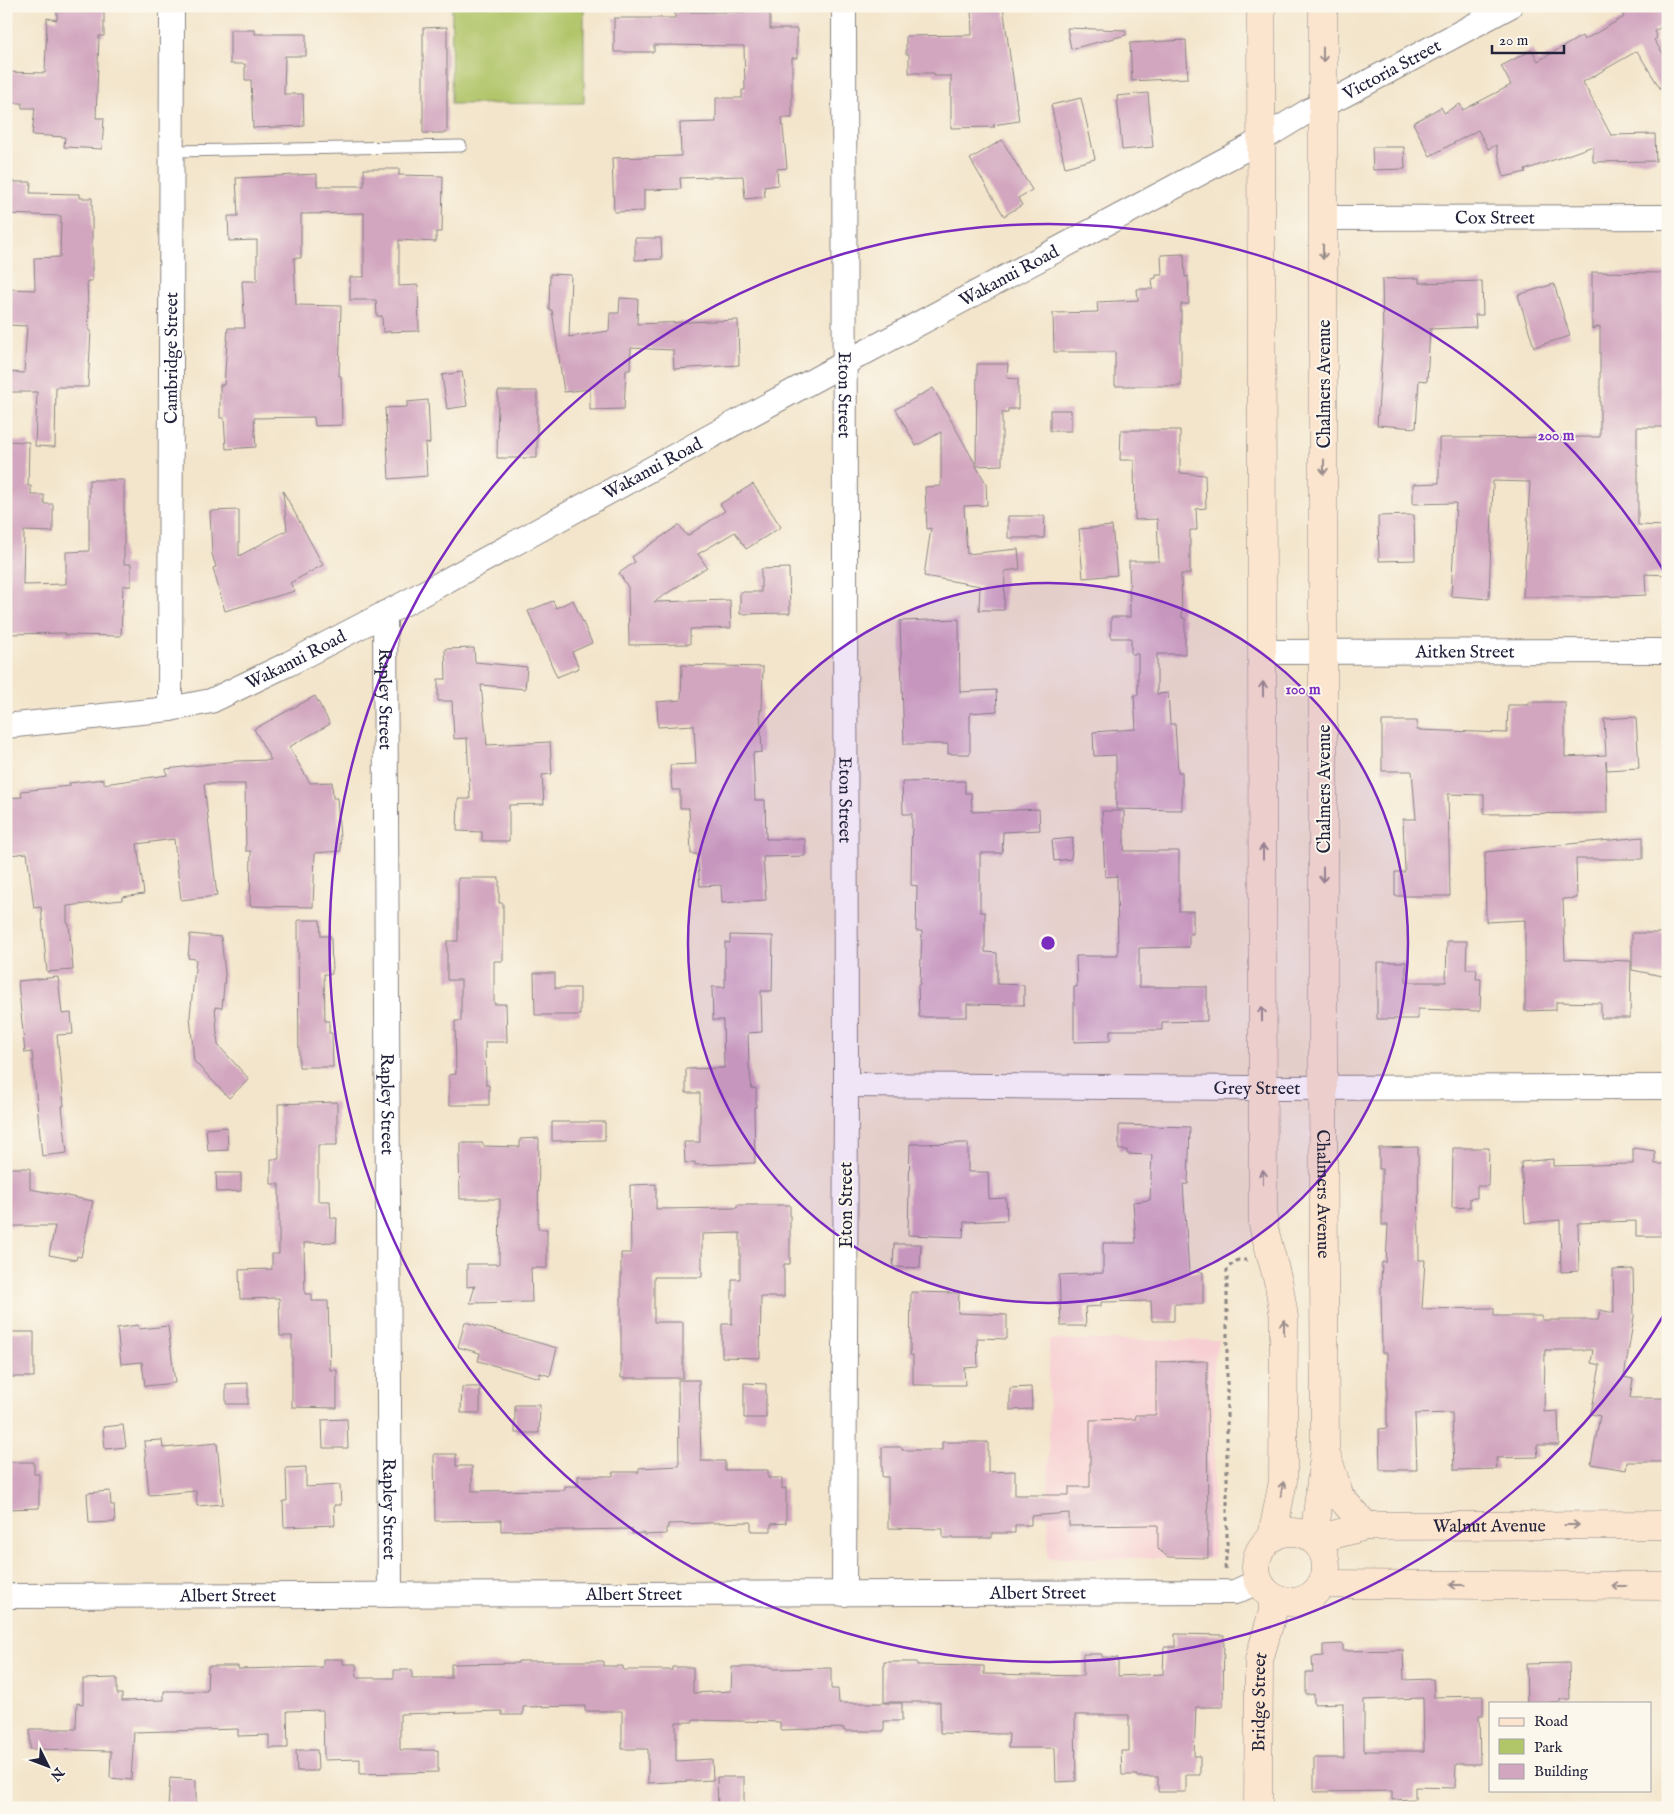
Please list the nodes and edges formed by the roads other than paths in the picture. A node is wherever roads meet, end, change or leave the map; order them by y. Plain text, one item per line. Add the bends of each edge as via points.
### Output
1 (172, 6) edge
2 (844, 6) edge
3 (1261, 6) edge
4 (1323, 6) edge
5 (1510, 6) edge
6 (1324, 105) junction
7 (1268, 135) junction
8 (461, 146) dead end
9 (173, 151) junction
10 (1668, 217) edge
11 (1324, 218) junction
12 (845, 363) junction
13 (385, 613) junction
14 (1668, 651) edge
15 (1263, 652) junction
16 (1324, 652) junction
17 (170, 709) junction
18 (6, 726) edge
19 (846, 1085) junction
20 (1262, 1088) junction
21 (1323, 1088) junction
22 (1668, 1088) edge
23 (1325, 1448) junction
24 (1366, 1526) junction
25 (1668, 1526) edge
26 (1272, 1537) junction
27 (1314, 1540) junction
28 (1322, 1584) junction
29 (1668, 1586) edge
30 (1266, 1589) junction
31 (844, 1594) junction
32 (390, 1595) junction
33 (6, 1596) edge
34 (1258, 1808) edge

1 - 9 street, Cambridge Street
2 - 12 street, Eton Street
3 - 7 street
4 -> 6 street, Chalmers Avenue
5 - 6 street, Victoria Street
6 - 7 street, Victoria Street
6 - 11 street, Chalmers Avenue
7 - 12 street, Wakanui Road
7 - 15 street
8 - 9 lane
9 - 17 street, Cambridge Street
10 - 11 street, Cox Street
11 -> 16 street, Chalmers Avenue
12 - 13 street, Wakanui Road
12 - 19 street, Eton Street
13 - 17 street, Wakanui Road via 211,701
13 - 32 street, Rapley Street
14 - 16 street, Aitken Street
15 - 16 street, Aitken Street
20 -> 15 street
16 -> 21 street, Chalmers Avenue
17 - 18 street, Wakanui Road
19 - 20 street, Grey Street
19 - 31 street, Eton Street
20 - 21 street, Grey Street
26 -> 20 street via 1283,1481 1284,1317 1280,1285 1263,1225
21 - 22 street, Grey Street
21 - 23 street, Chalmers Avenue
23 - 24 street via 1340,1497
23 - 27 street, Chalmers Avenue
24 -> 25 street, Walnut Avenue
24 - 27 street, Walnut Avenue
26 - 27 street via 1294,1532
26 - 30 street via 1256,1561 1256,1572
27 - 28 street via 1326,1561
29 -> 28 street
28 - 30 street via 1315,1593 1295,1602 1284,1602
30 - 31 street, Albert Street via 1234,1592
30 - 34 street, Bridge Street via 1273,1611 1259,1660
31 - 32 street, Albert Street
32 - 33 street, Albert Street

